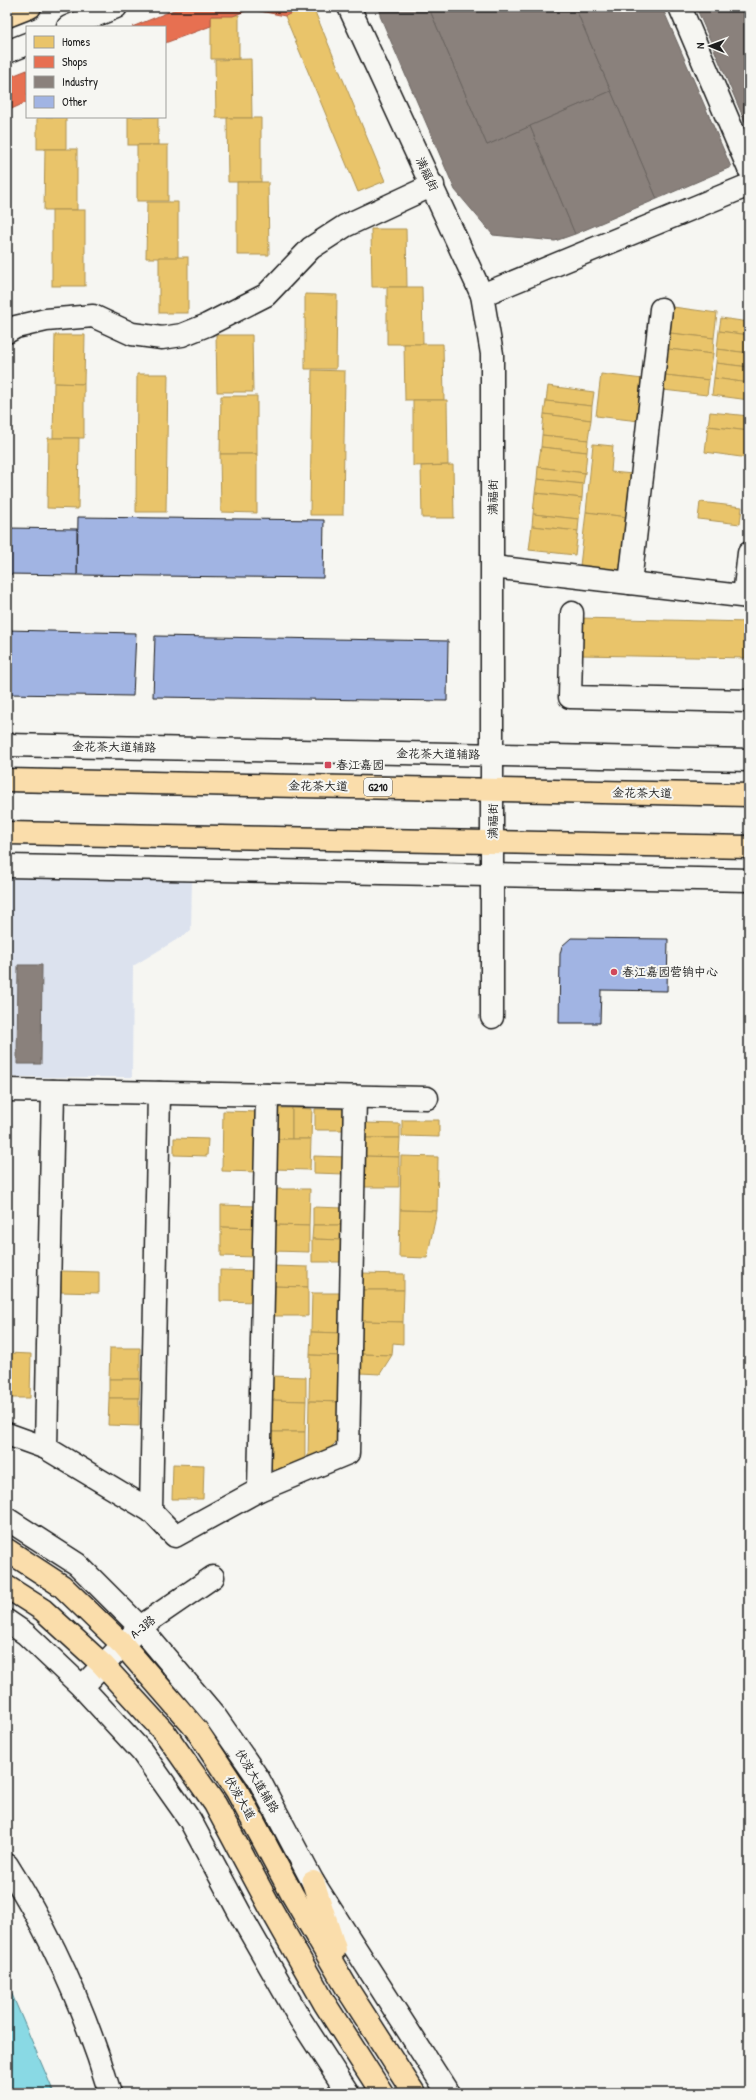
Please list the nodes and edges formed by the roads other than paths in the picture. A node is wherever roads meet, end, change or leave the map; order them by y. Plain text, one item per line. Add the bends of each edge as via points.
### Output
1 (30, 7) edge
2 (116, 7) edge
3 (349, 7) edge
4 (680, 7) edge
5 (7, 16) edge
6 (70, 26) edge
7 (26, 44) edge
8 (7, 52) edge
9 (749, 169) edge
10 (433, 185) junction
11 (749, 185) edge
12 (482, 295) junction
13 (662, 309) dead end
14 (7, 332) edge
15 (749, 553) edge
16 (493, 567) junction
17 (630, 583) junction
18 (746, 596) edge
19 (572, 613) dead end
20 (749, 701) edge
21 (7, 745) edge
22 (493, 755) junction
23 (749, 760) edge
24 (7, 780) edge
25 (493, 790) junction
26 (749, 795) edge
27 (7, 832) edge
28 (493, 842) junction
29 (749, 847) edge
30 (7, 866) edge
31 (493, 876) junction
32 (749, 880) edge
33 (492, 1017) dead end
34 (7, 1090) edge
35 (53, 1091) junction
36 (159, 1093) junction
37 (267, 1095) junction
38 (355, 1097) junction
39 (427, 1098) dead end
40 (7, 1434) edge
41 (46, 1448) junction
42 (260, 1490) junction
43 (151, 1511) junction
44 (7, 1519) edge
45 (7, 1550) edge
46 (213, 1577) dead end
47 (7, 1586) edge
48 (7, 1621) edge
49 (140, 1627) junction
50 (122, 1645) junction
51 (103, 1666) junction
52 (82, 1687) junction
53 (7, 1865) edge
54 (313, 1882) junction
55 (348, 1990) junction
56 (110, 2093) edge
57 (348, 2093) edge
58 (382, 2093) edge
59 (414, 2093) edge
60 (448, 2093) edge

1 - 5 main road
2 - 6 street
3 - 10 street, 满福街
4 - 9 street
7 - 8 street
10 - 12 street, 满福街
10 - 14 street via 345,226 311,248 266,295 182,335 162,338 132,334 93,316 46,320 16,327
11 - 12 street
12 - 16 street, 满福街 via 492,354
13 - 17 street
15 - 18 street
16 - 17 street
16 - 22 street, 满福街
17 - 18 street
19 - 20 street via 570,697
21 - 22 street, 金花茶大道辅路
22 - 23 street, 金花茶大道辅路
22 - 25 street, 满福街
24 - 25 main road, 金花茶大道 / G210
25 - 26 main road, 金花茶大道 / G210
25 - 28 street, 满福街
27 - 28 main road
28 - 29 main road
28 - 31 street, 满福街
30 - 31 street
31 - 32 street
31 - 33 street, 满福街
34 - 35 street
35 - 36 street
35 - 41 street
36 - 37 street
36 - 43 street
37 - 38 street
37 - 42 street
38 - 39 street
38 - 42 street via 348,1453
40 - 41 street
41 - 43 street
42 - 43 street via 175,1536
44 - 49 street, 伏波大道辅路 via 77,1564
45 - 50 main road, 伏波大道 via 62,1586
46 - 49 street, A-3路
47 - 51 main road via 43,1610
48 - 52 street via 26,1634
49 - 50 street, A-3路
49 - 54 street, 伏波大道辅路 via 203,1700 254,1772
50 - 51 street, A-3路
50 - 55 main road, 伏波大道 via 185,1716 237,1791 292,1894
51 - 52 street, A-3路
51 - 58 main road via 165,1733 214,1804 325,2004
52 - 57 street via 142,1752 190,1820 300,2019
53 - 56 street via 45,1930 66,1974 88,2026
54 - 55 main road
54 - 60 street, 伏波大道辅路
55 - 59 main road, 伏波大道

